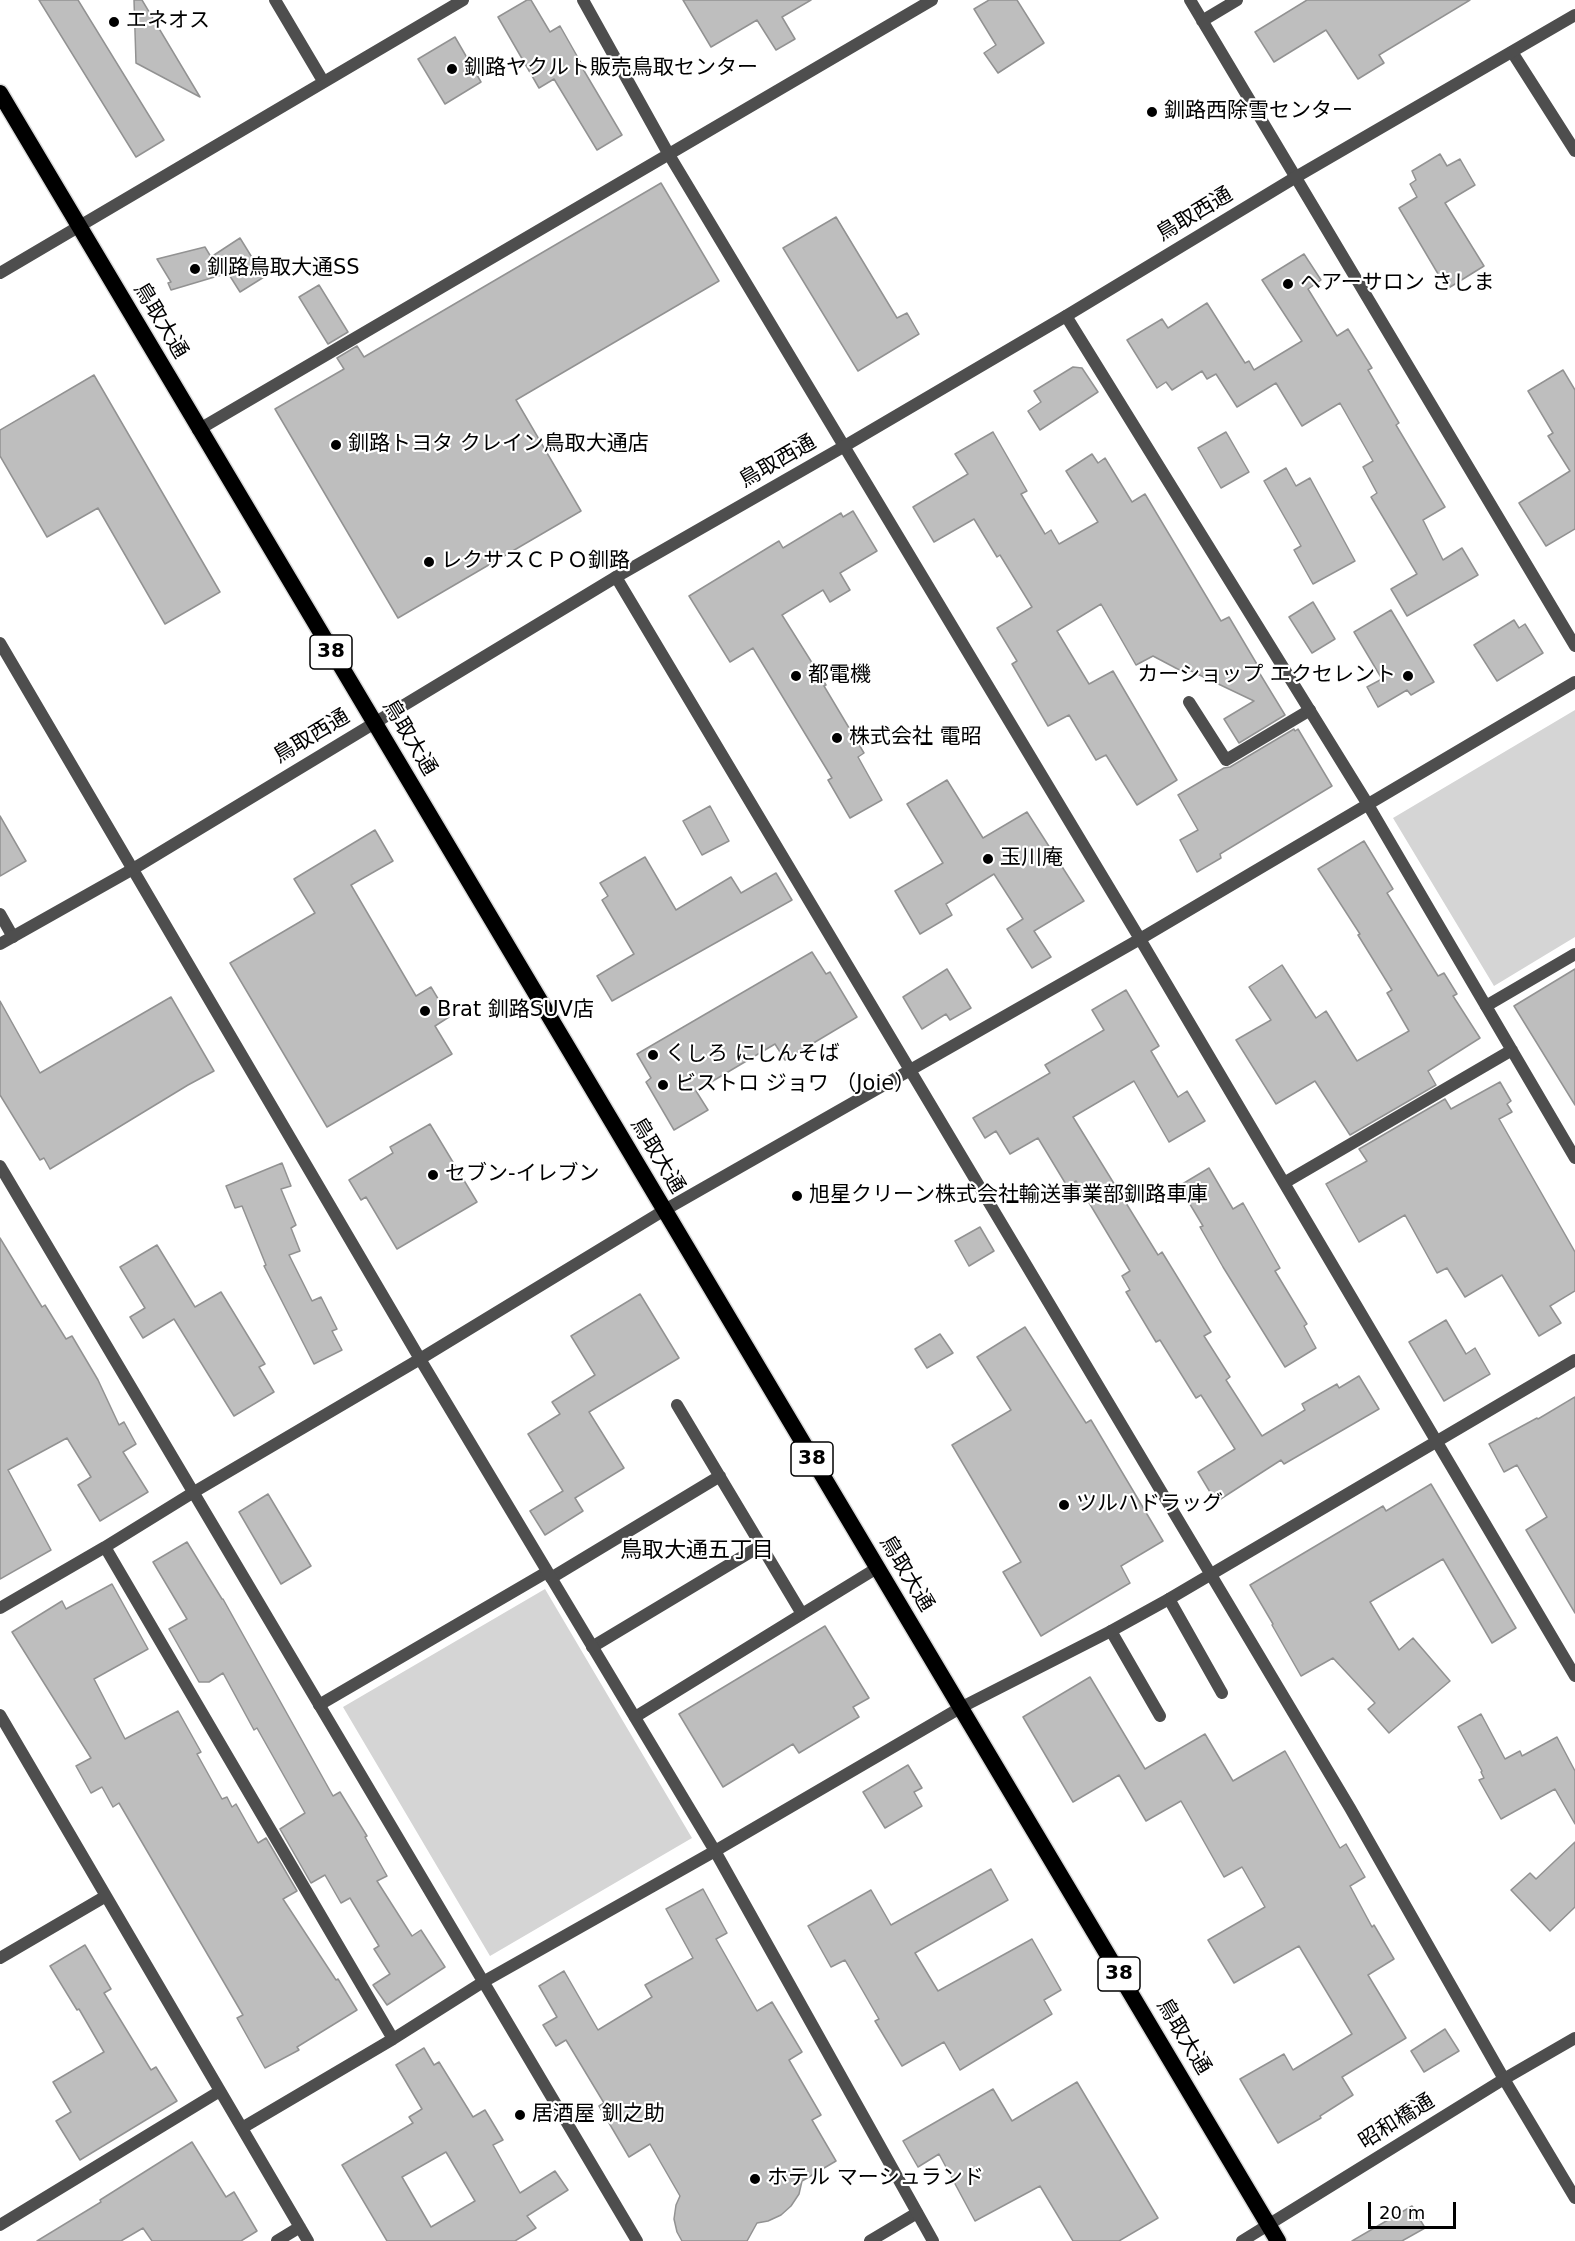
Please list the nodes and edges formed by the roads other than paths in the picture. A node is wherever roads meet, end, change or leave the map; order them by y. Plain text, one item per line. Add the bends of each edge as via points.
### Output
1 (275, 0) edge
2 (463, 0) edge
3 (583, 0) edge
4 (932, 0) edge
5 (1190, 0) edge
6 (1237, 0) edge
7 (1575, 15) edge
8 (1202, 21) junction
9 (1512, 52) junction
10 (323, 81) junction
11 (3, 104) edge
12 (1575, 151) edge
13 (668, 153) junction
14 (1296, 177) junction
15 (78, 226) junction
16 (0, 273) edge
17 (1066, 316) junction
18 (198, 430) junction
19 (843, 447) junction
20 (616, 577) junction
21 (0, 643) edge
22 (1575, 646) edge
23 (1575, 682) edge
24 (1190, 702) dead end
25 (1310, 710) junction
26 (374, 723) junction
27 (1367, 803) junction
28 (133, 869) junction
29 (0, 914) edge
30 (14, 937) junction
31 (1140, 939) junction
32 (0, 944) edge
33 (1575, 954) edge
34 (1486, 1006) junction
35 (1512, 1050) junction
36 (909, 1071) junction
37 (1575, 1158) edge
38 (0, 1166) edge
39 (1284, 1183) junction
40 (663, 1211) junction
41 (420, 1359) junction
42 (1575, 1360) edge
43 (677, 1405) dead end
44 (1437, 1440) junction
45 (720, 1476) junction
46 (194, 1492) junction
47 (762, 1545) junction
48 (105, 1548) junction
49 (877, 1568) junction
50 (1211, 1573) junction
51 (549, 1575) junction
52 (1169, 1599) junction
53 (0, 1608) edge
54 (802, 1614) junction
55 (1111, 1631) junction
56 (592, 1647) junction
57 (1575, 1676) edge
58 (1222, 1693) dead end
59 (319, 1705) junction
60 (960, 1708) junction
61 (0, 1715) edge
62 (1160, 1716) dead end
63 (635, 1717) junction
64 (715, 1851) junction
65 (106, 1896) junction
66 (0, 1958) edge
67 (483, 1982) junction
68 (1575, 2038) edge
69 (393, 2039) junction
70 (1504, 2079) junction
71 (220, 2091) junction
72 (242, 2128) junction
73 (1575, 2198) edge
74 (917, 2213) junction
75 (0, 2225) edge
76 (1268, 2225) junction
77 (300, 2227) junction
78 (277, 2241) edge
79 (308, 2241) edge
80 (637, 2241) edge
81 (870, 2241) edge
82 (933, 2241) edge
83 (1242, 2241) edge
84 (1278, 2241) edge

1 - 10 street
2 - 10 street
3 - 13 street
4 - 13 street
5 - 8 street
6 - 8 street
7 - 9 street, 鳥取西通
8 - 14 street
9 - 12 street
9 - 14 street, 鳥取西通
10 - 15 street
11 - 15 highway, 鳥取大通 / 38
13 - 18 street
13 - 19 street
14 - 17 street, 鳥取西通
14 - 22 street
15 - 16 street
15 - 18 highway, 鳥取大通 / 38
17 - 19 street, 鳥取西通
17 - 25 street
18 - 26 highway, 鳥取大通 / 38
19 - 20 street, 鳥取西通
19 - 31 street
20 - 26 street, 鳥取西通
20 - 36 street
21 - 28 street
23 - 27 street
24 - 25 street via 1226,760
25 - 27 street
26 - 28 street, 鳥取西通
26 - 40 highway, 鳥取大通 / 38
27 - 31 street
27 - 34 street
28 - 30 street, 鳥取西通
28 - 41 street
29 - 30 street
30 - 32 street, 鳥取西通
31 - 36 street
31 - 39 street
33 - 34 street
34 - 35 street
35 - 37 street
35 - 39 street
36 - 40 street
36 - 50 street
38 - 46 street
39 - 44 street
40 - 41 street
40 - 49 highway, 鳥取大通 / 38
41 - 46 street
41 - 51 street
42 - 44 street
43 - 45 street
44 - 50 street
44 - 57 street
45 - 47 street
45 - 51 street
46 - 48 street
46 - 59 street
47 - 54 street
47 - 56 street
48 - 53 street
48 - 69 street
49 - 54 street
49 - 60 highway, 鳥取大通 / 38
50 - 52 street
50 - 70 street
51 - 56 street
51 - 59 street
52 - 55 street
52 - 58 street
54 - 63 street
55 - 60 street
55 - 62 street
56 - 63 street
59 - 67 street
60 - 64 street
60 - 76 highway, 鳥取大通 / 38
61 - 65 street
63 - 64 street
64 - 67 street
64 - 74 street
65 - 66 street
65 - 71 street
67 - 69 street
67 - 80 street
68 - 70 street, 昭和橋通
69 - 72 street
70 - 73 street
70 - 76 street, 昭和橋通
71 - 72 street
71 - 75 street
72 - 77 street
74 - 81 street
74 - 82 street
76 - 83 street, 昭和橋通
76 - 84 highway, 鳥取大通 / 38
77 - 78 street
77 - 79 street

